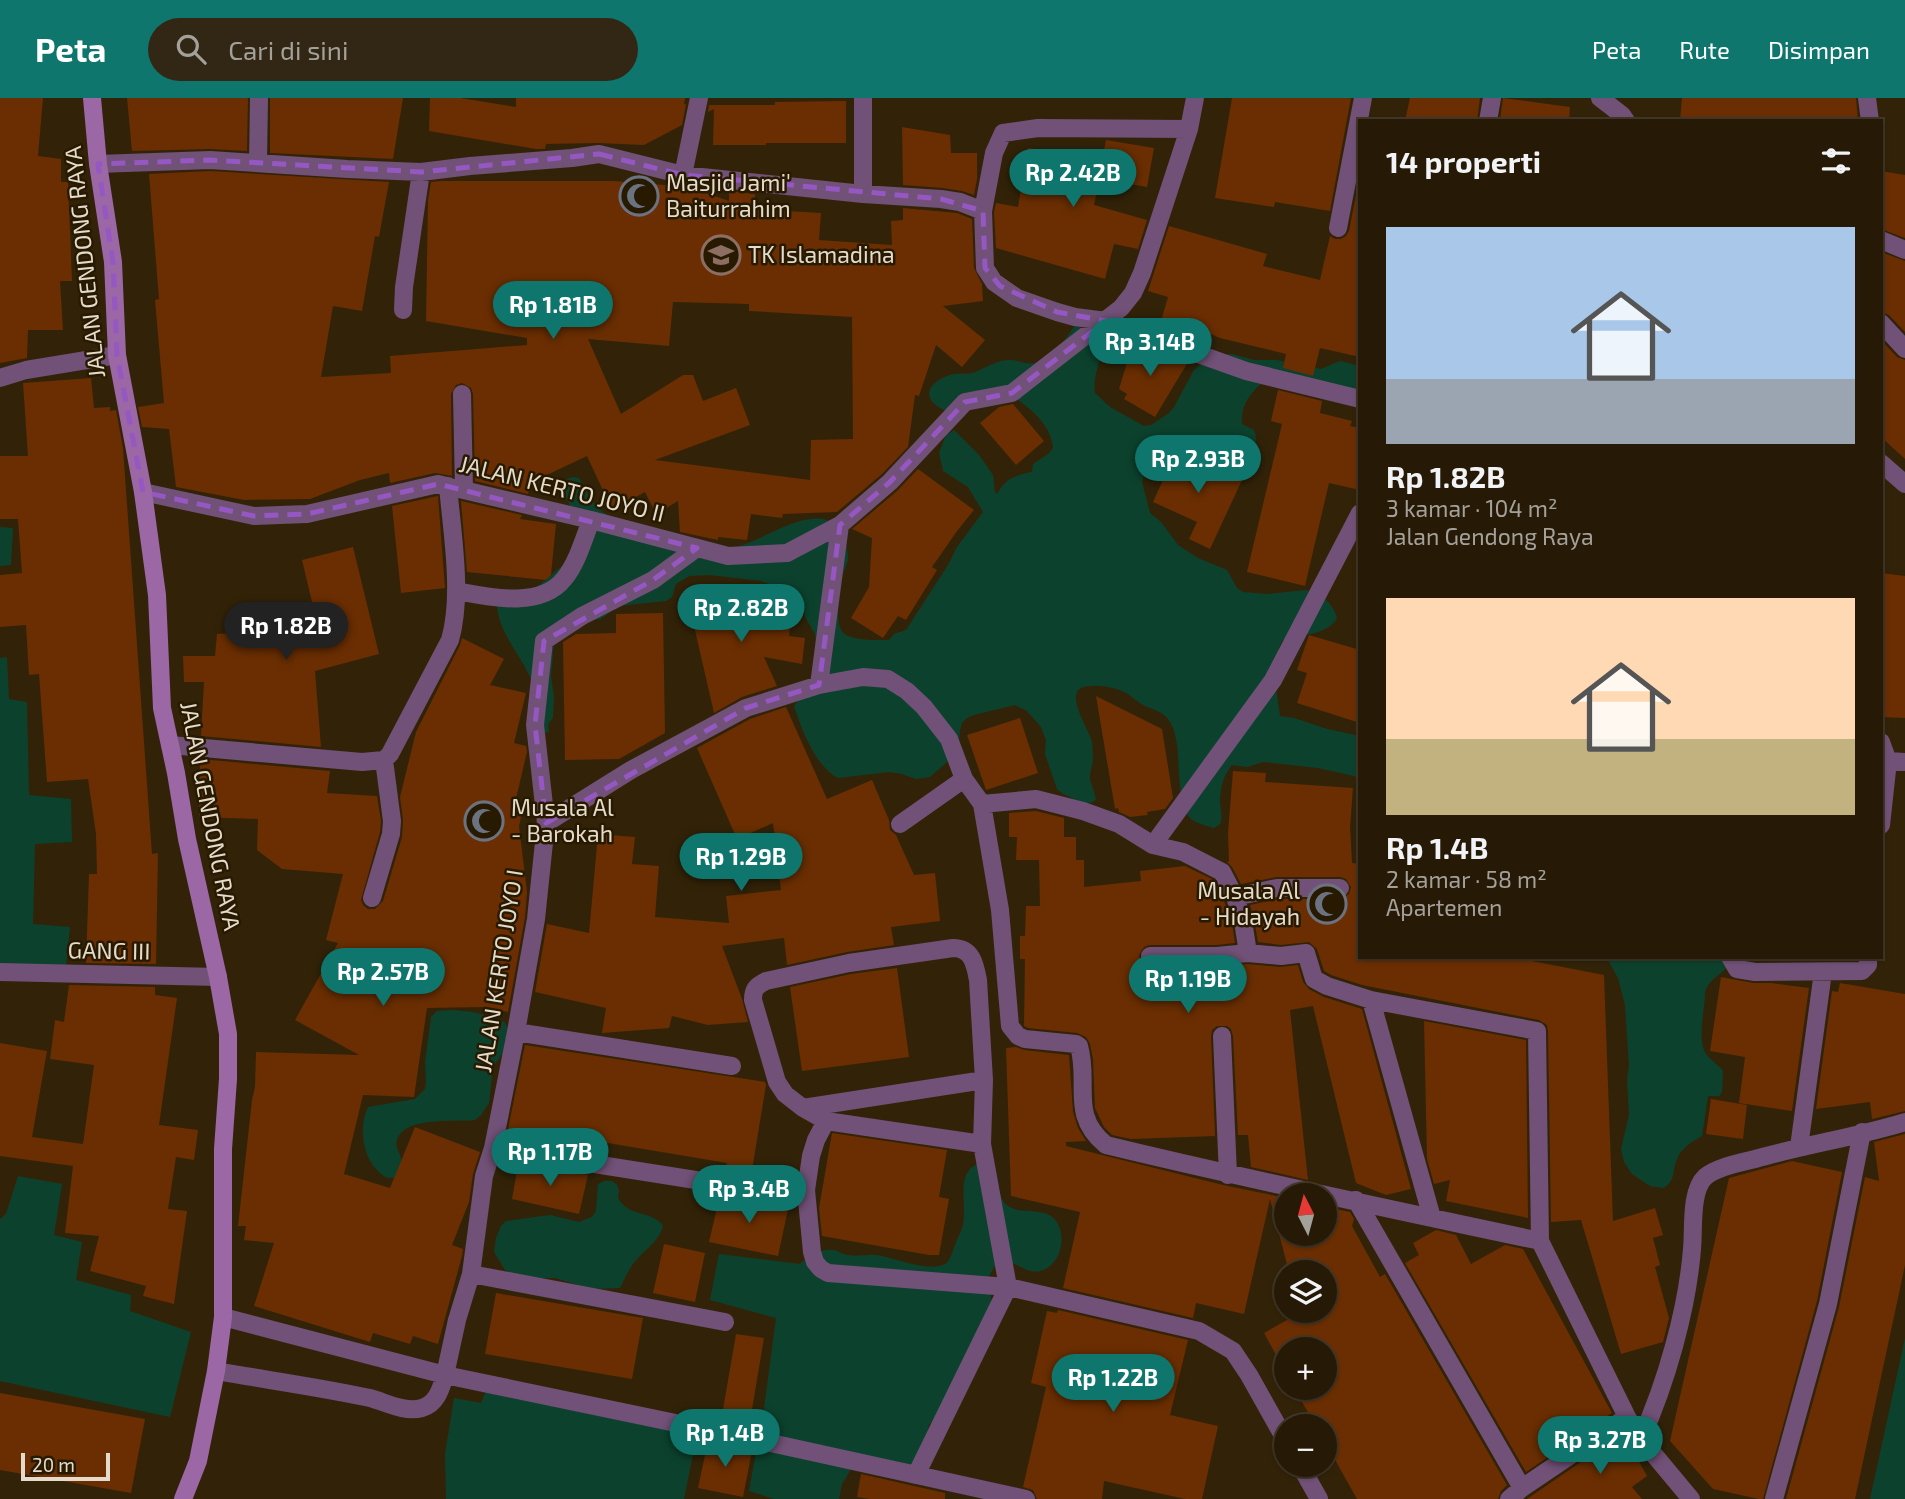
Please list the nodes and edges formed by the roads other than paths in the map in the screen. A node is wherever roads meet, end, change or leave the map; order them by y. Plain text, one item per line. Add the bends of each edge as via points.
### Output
1 (92, 98) edge
2 (259, 98) edge
3 (699, 98) edge
4 (863, 98) edge
5 (1195, 98) edge
6 (1363, 98) edge
7 (1492, 98) edge
8 (1600, 98) edge
9 (1867, 98) edge
10 (1359, 119) edge
11 (1488, 119) edge
12 (1625, 119) edge
13 (1870, 119) edge
14 (1358, 124) edge
15 (1189, 129) junction
16 (258, 163) junction
17 (98, 164) junction
18 (421, 172) junction
19 (682, 175) junction
20 (863, 194) junction
21 (983, 211) junction
22 (1338, 228) dead end
23 (1883, 241) edge
24 (1905, 250) edge
25 (403, 310) dead end
26 (1106, 321) junction
27 (1883, 325) edge
28 (1905, 349) edge
29 (117, 355) junction
30 (0, 378) edge
31 (462, 394) dead end
32 (1358, 399) edge
33 (1883, 465) edge
34 (1905, 484) edge
35 (456, 488) junction
36 (143, 492) junction
37 (1358, 517) edge
38 (591, 520) junction
39 (840, 525) junction
40 (697, 548) junction
41 (456, 591) junction
42 (819, 685) junction
43 (170, 745) junction
44 (1883, 745) edge
45 (384, 760) junction
46 (1896, 761) edge
47 (964, 779) junction
48 (982, 804) junction
49 (1883, 816) edge
50 (546, 823) junction
51 (901, 824) dead end
52 (1153, 845) junction
53 (1340, 888) dead end
54 (1235, 897) junction
55 (372, 898) dead end
56 (1248, 953) junction
57 (1150, 956) dead end
58 (1731, 959) edge
59 (1868, 959) edge
60 (0, 972) edge
61 (1823, 972) junction
62 (218, 977) junction
63 (1371, 1000) junction
64 (516, 1032) junction
65 (1222, 1037) dead end
66 (732, 1066) dead end
67 (984, 1080) junction
68 (803, 1108) junction
69 (826, 1121) junction
70 (1905, 1122) edge
71 (1861, 1132) junction
72 (982, 1144) junction
73 (1799, 1147) junction
74 (493, 1148) junction
75 (1228, 1175) junction
76 (740, 1187) dead end
77 (1356, 1200) junction
78 (1432, 1218) junction
79 (1540, 1241) junction
80 (471, 1274) junction
81 (1008, 1287) junction
82 (223, 1318) junction
83 (725, 1322) dead end
84 (216, 1371) junction
85 (445, 1375) junction
86 (1627, 1417) junction
87 (1274, 1420) edge
88 (1641, 1439) junction
89 (916, 1475) junction
90 (1307, 1477) edge
91 (1516, 1494) edge
92 (183, 1499) edge
93 (1026, 1499) edge
94 (1319, 1499) edge
95 (1691, 1499) edge
96 (1774, 1499) edge

1 - 17 main road, JALAN GENDONG RAYA
2 - 16 street
3 - 19 street
4 - 20 street
5 - 15 street, JALAN KERTO JOYO II
6 - 10 street
7 - 11 street
8 - 12 street
9 - 13 street
14 - 22 street
15 - 21 street via 1038,128 1003,133 994,153
15 - 26 street, JALAN KERTO JOYO II via 1142,274 1122,308
16 - 17 street
16 - 18 street
17 - 29 main road, JALAN GENDONG RAYA via 113,262
18 - 19 street via 598,154
18 - 25 street
19 - 20 street
20 - 21 street via 941,199
21 - 26 street via 985,268 994,282 1035,305
23 - 24 street
26 - 32 street via 1246,371
26 - 39 street, JALAN KERTO JOYO II via 1012,393 965,402 890,482
27 - 28 street
29 - 30 street
29 - 36 main road, JALAN GENDONG RAYA
31 - 35 street
33 - 34 street
35 - 36 street, JALAN KERTO JOYO II via 438,484 307,514 254,516
35 - 38 street, JALAN KERTO JOYO II
35 - 41 street
36 - 43 main road, JALAN GENDONG RAYA via 157,595 162,708
37 - 52 street via 1273,680
38 - 40 street, JALAN KERTO JOYO II
38 - 41 street via 574,563 553,590 519,598
39 - 40 street, JALAN KERTO JOYO II via 787,553 727,556
39 - 42 street
40 - 50 street, JALAN KERTO JOYO I via 653,580 582,616 544,642 535,725
41 - 45 street via 450,640
42 - 47 street via 863,677 888,679 907,691 949,739
42 - 50 street via 746,708 631,770
43 - 45 street via 362,762
43 - 62 main road, JALAN GENDONG RAYA
44 - 46 street
45 - 55 street via 391,834
46 - 49 street
47 - 48 street
47 - 51 street
48 - 52 street via 1036,799 1119,824
48 - 75 street via 1000,909 1013,1031 1025,1040 1079,1046 1083,1113 1094,1136 1105,1145
50 - 64 street, JALAN KERTO JOYO I via 536,919
52 - 54 street via 1183,852 1222,872
53 - 54 street via 1276,888
54 - 56 street
56 - 57 street
56 - 63 street via 1306,953 1314,978
58 - 61 street via 1737,968 1755,972
59 - 61 street via 1862,971
60 - 62 street, GANG III
61 - 73 street
62 - 82 main road, JALAN GENDONG RAYA via 228,1034
63 - 78 street
63 - 79 street via 1537,1031
64 - 66 street
64 - 74 street, JALAN KERTO JOYO I
65 - 75 street
67 - 68 street
67 - 68 street via 978,980 965,950 849,963 766,981 753,991 777,1082
67 - 72 street
68 - 69 street
69 - 72 street
69 - 81 street via 811,1156 806,1190 812,1252 821,1269
70 - 71 street
71 - 73 street
71 - 96 street via 1828,1304
72 - 81 street
73 - 88 street via 1721,1169 1702,1180 1695,1199 1687,1296 1656,1405
74 - 76 street
74 - 80 street, JALAN KERTO JOYO I via 484,1176
75 - 77 street
77 - 78 street
77 - 91 street
78 - 79 street
79 - 86 street
80 - 83 street
80 - 85 street, JALAN KERTO JOYO I
81 - 87 street via 1199,1331 1233,1351
81 - 89 street
82 - 84 main road, JALAN GENDONG RAYA
82 - 85 street
84 - 85 street, JALAN KERTO JOYO I via 411,1409 424,1408 439,1395
84 - 92 main road, JALAN GENDONG RAYA via 198,1461
85 - 89 street
86 - 88 street
86 - 91 street
88 - 95 street
89 - 93 street
90 - 94 street

